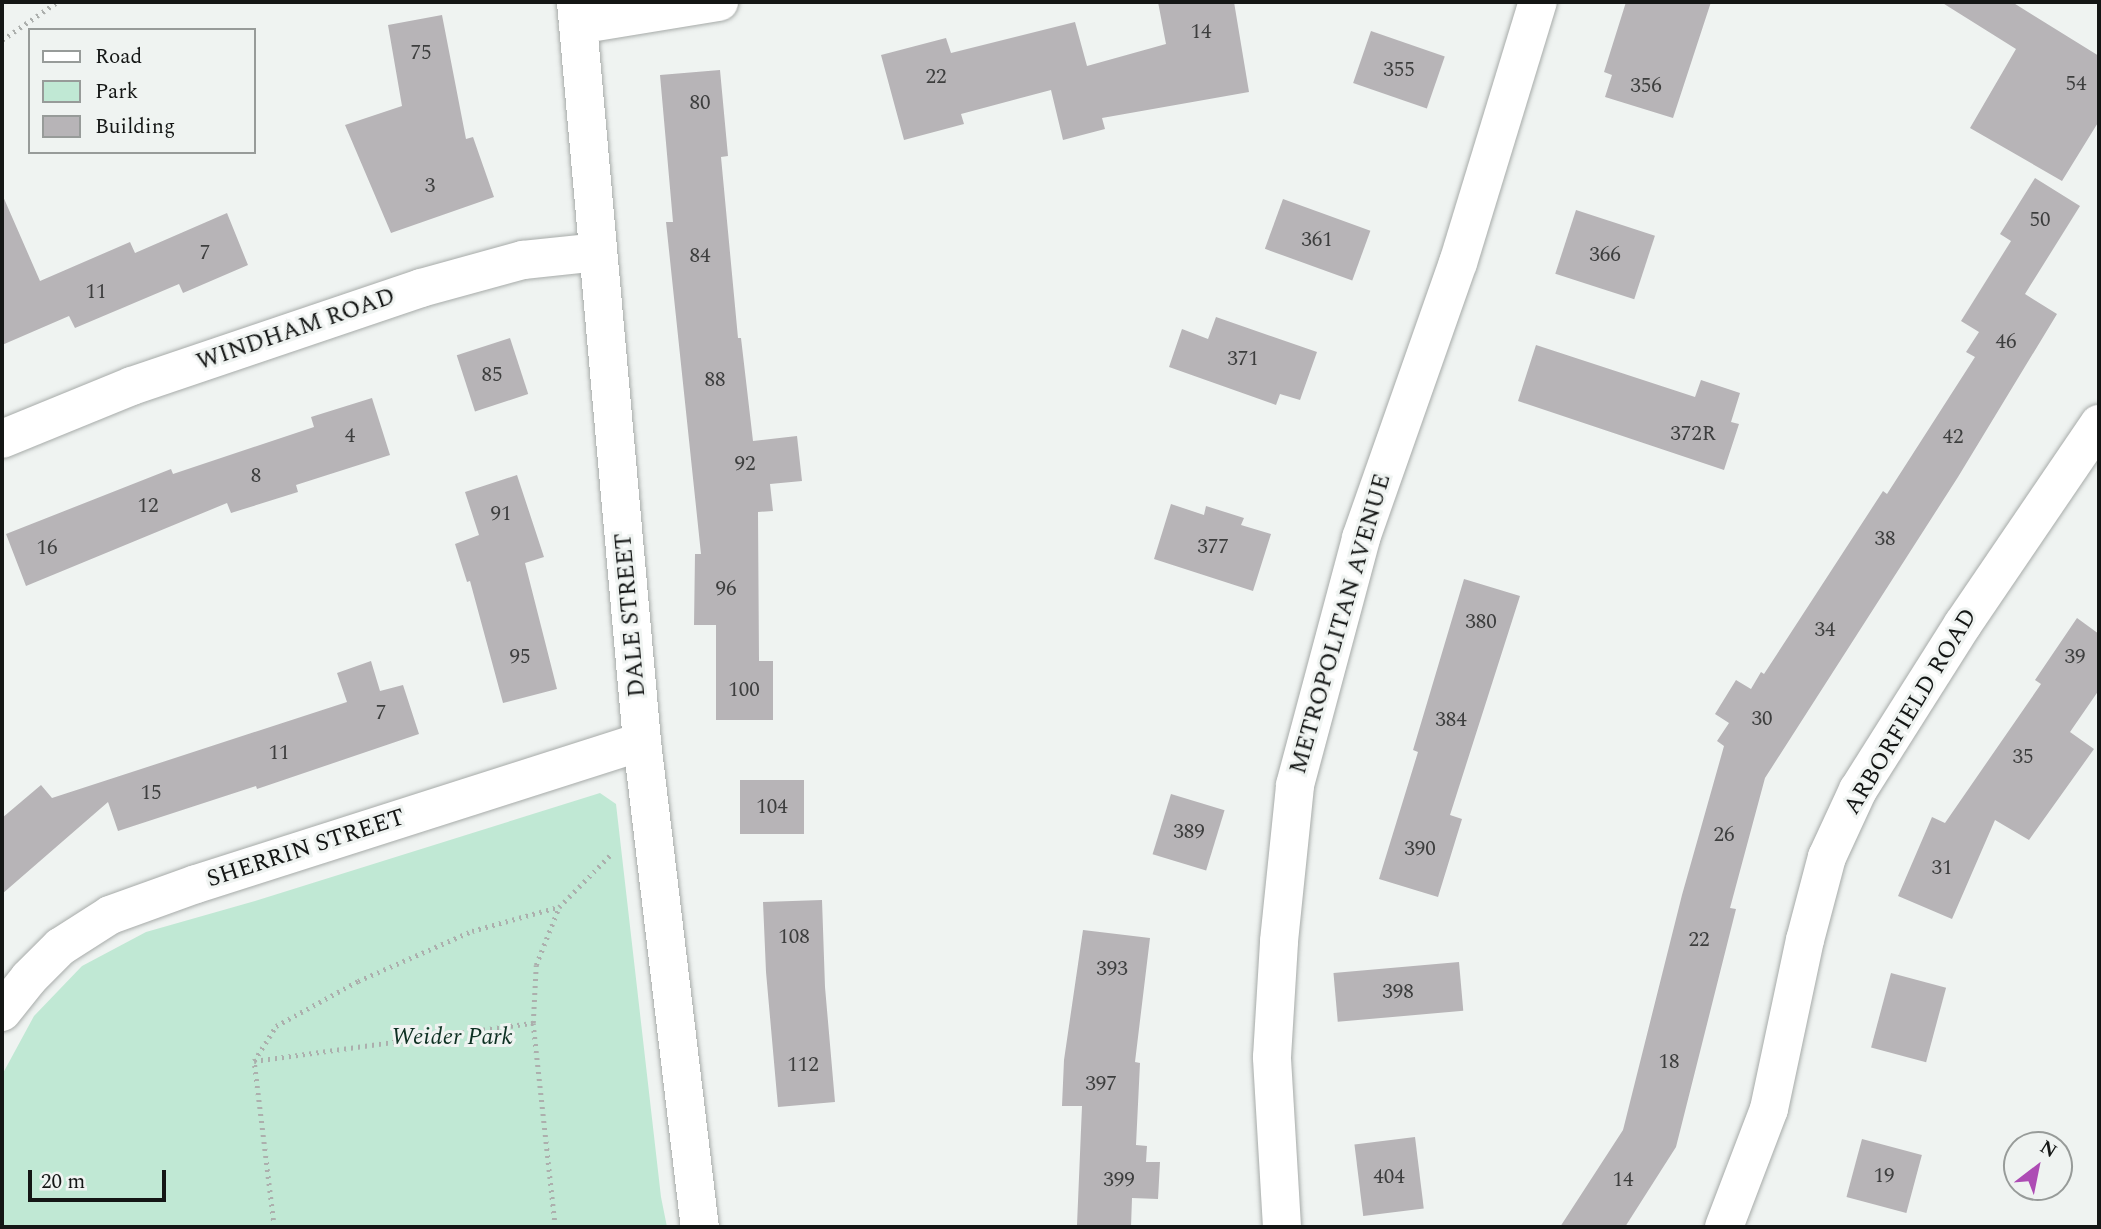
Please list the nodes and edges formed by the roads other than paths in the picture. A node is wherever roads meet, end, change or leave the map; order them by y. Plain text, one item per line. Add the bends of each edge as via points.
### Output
1 (719, 2) edge
2 (1538, 2) edge
3 (577, 13) edge
4 (598, 252) junction
5 (2099, 424) edge
6 (2, 439) edge
7 (642, 742) junction
8 (2, 1012) edge
9 (700, 1227) edge
10 (1282, 1227) edge
11 (1724, 1227) edge

1 - 3 street
2 - 10 street, METROPOLITAN AVENUE via 1458,263 1361,538 1295,785 1272,1057
3 - 4 street, DALE STREET
4 - 6 street, WINDHAM ROAD via 523,260 421,288 132,386
4 - 7 street, DALE STREET
5 - 11 street, ARBORFIELD ROAD via 1963,624 1858,790 1827,857 1769,1109
7 - 8 street, SHERRIN STREET via 110,915 60,947
7 - 9 street, DALE STREET

